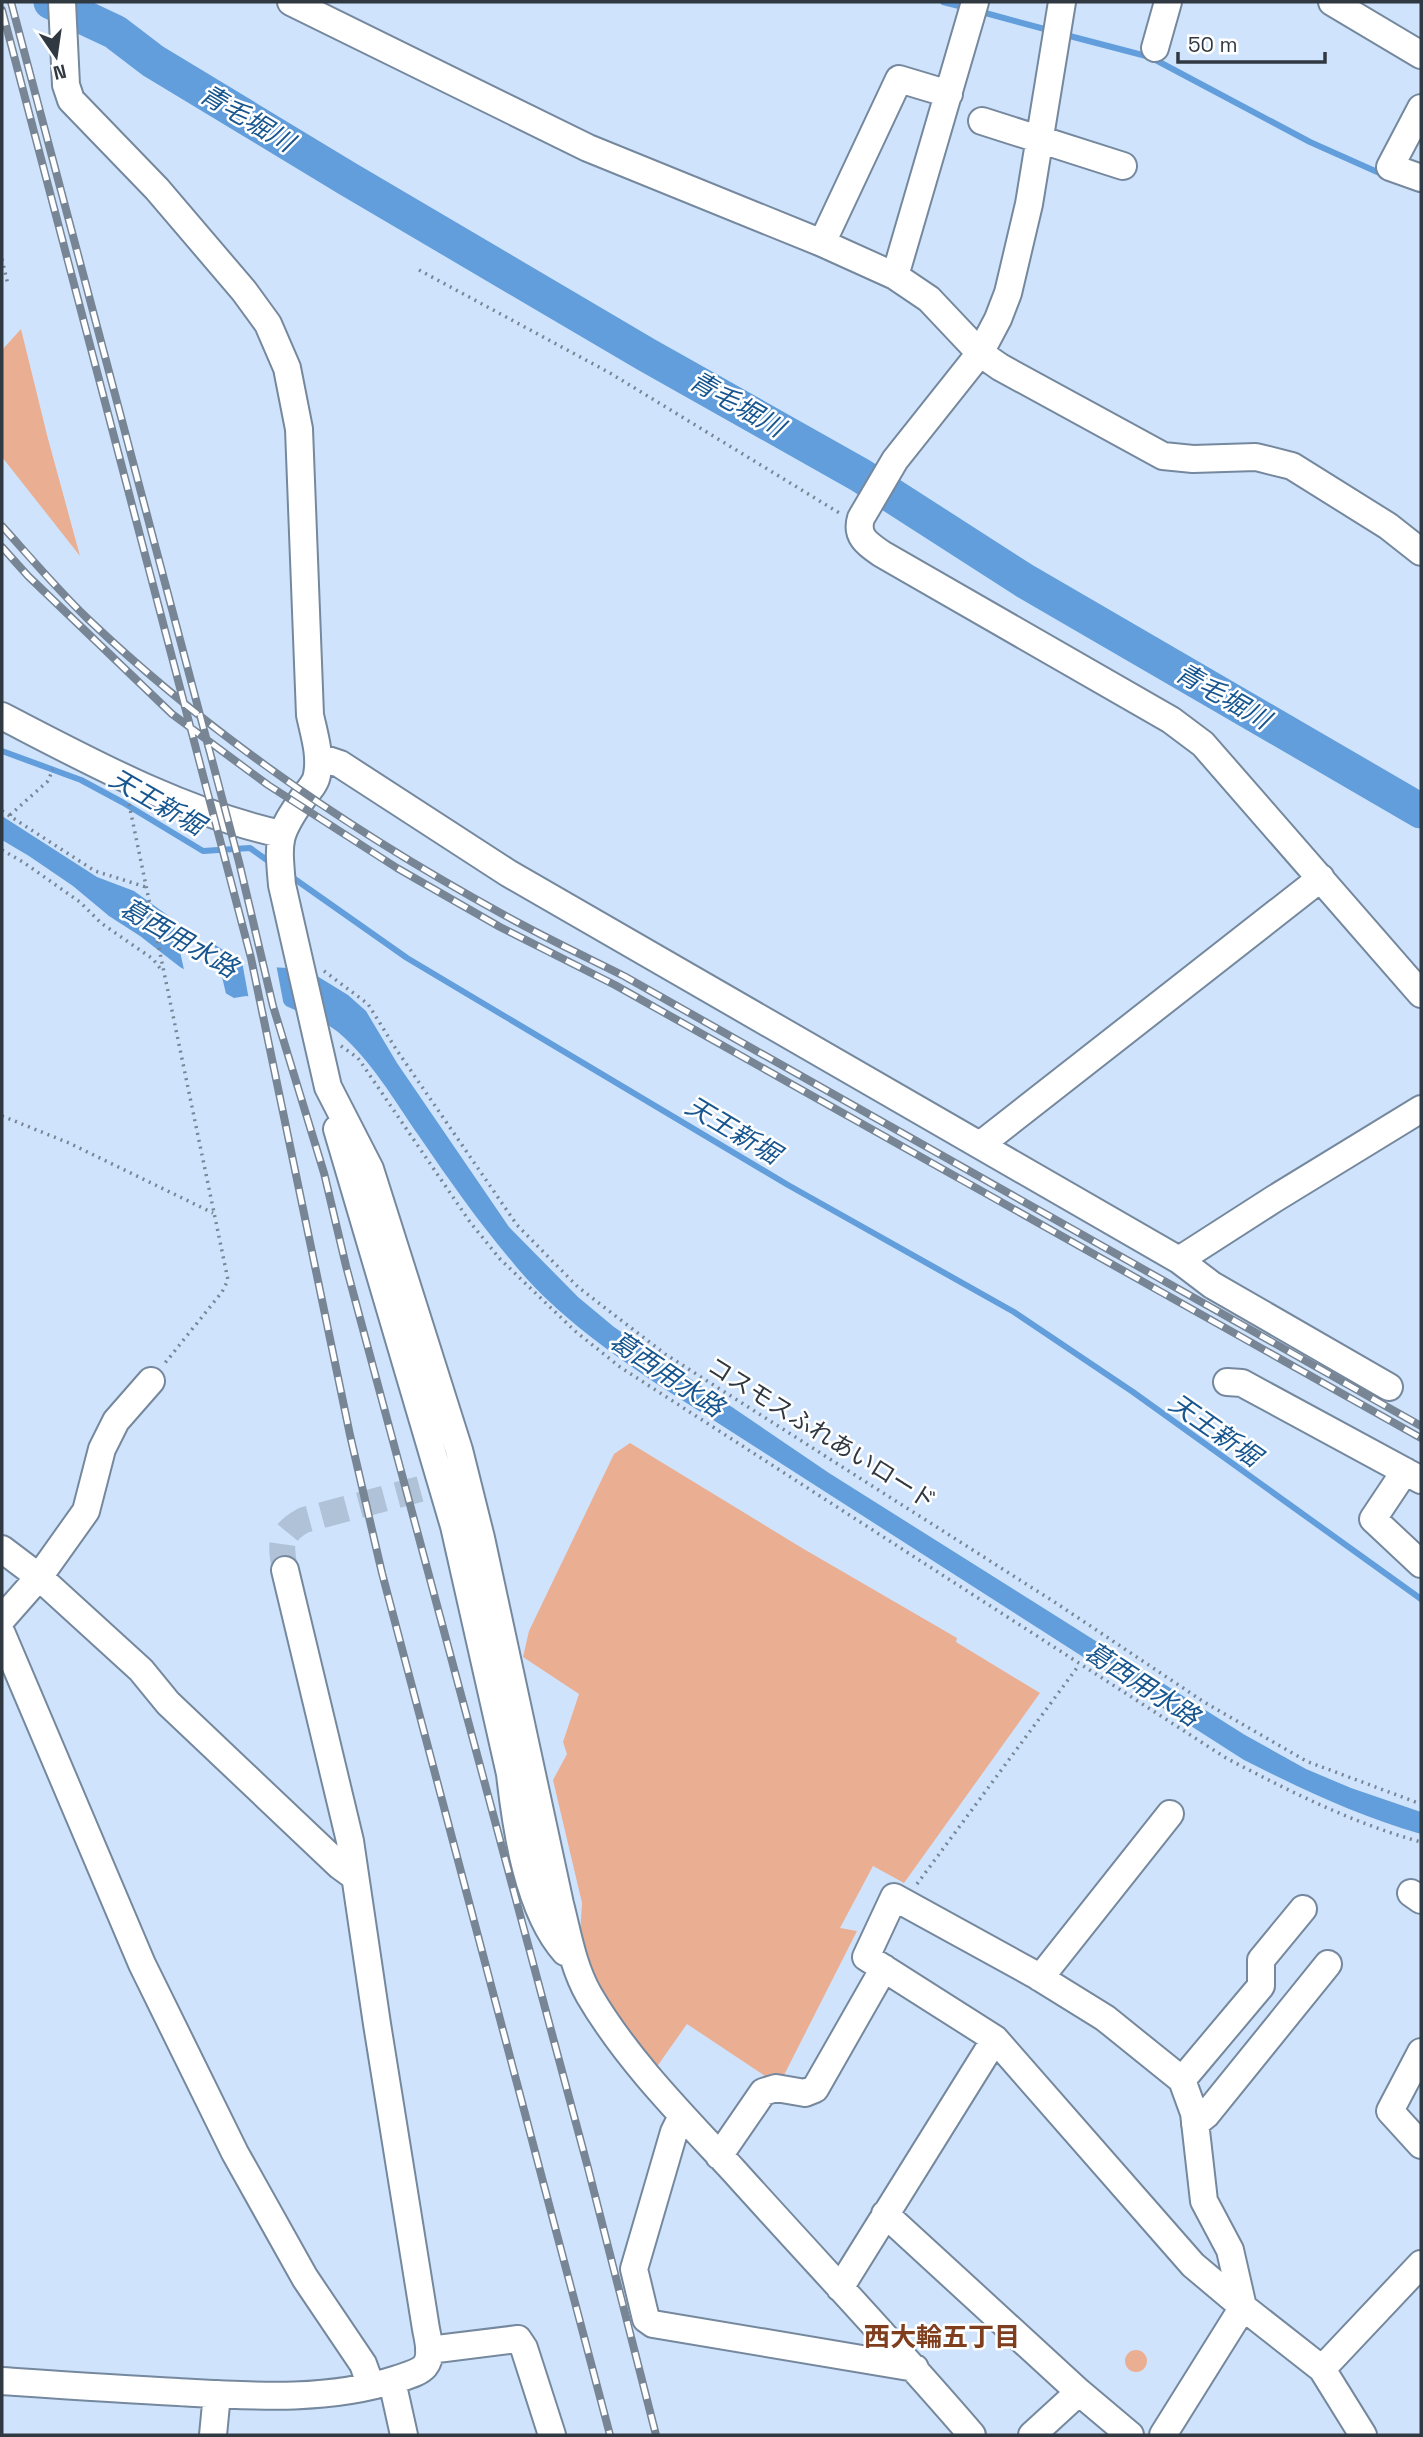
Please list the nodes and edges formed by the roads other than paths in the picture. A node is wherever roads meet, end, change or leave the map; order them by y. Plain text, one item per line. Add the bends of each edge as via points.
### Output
1 (62, 2) edge
2 (291, 2) edge
3 (975, 2) edge
4 (1062, 2) edge
5 (1168, 2) edge
6 (1332, 2) edge
7 (1155, 48) dead end
8 (1421, 55) edge
9 (949, 94) junction
10 (1421, 108) edge
11 (982, 121) dead end
12 (1040, 138) junction
13 (1123, 166) dead end
14 (1421, 178) edge
15 (822, 243) junction
16 (895, 276) junction
17 (981, 353) junction
18 (1421, 552) edge
19 (2, 716) edge
20 (319, 757) junction
21 (280, 843) junction
22 (1321, 878) junction
23 (1421, 994) edge
24 (336, 1106) junction
25 (1421, 1109) edge
26 (980, 1145) junction
27 (1180, 1260) junction
28 (151, 1381) road end
29 (1227, 1382) dead end
30 (1388, 1387) dead end
31 (1413, 1476) edge
32 (2, 1549) edge
33 (1421, 1564) edge
34 (285, 1570) tunnel mouth
35 (39, 1577) junction
36 (2, 1619) edge
37 (2, 1634) edge
38 (510, 1774) junction
39 (1170, 1814) dead end
40 (346, 1816) junction
41 (542, 1821) junction
42 (310, 1838) junction
43 (355, 1877) junction
44 (1303, 1909) dead end
45 (575, 1964) junction
46 (1328, 1964) dead end
47 (884, 1968) junction
48 (1040, 1978) junction
49 (995, 2039) junction
50 (1421, 2052) edge
51 (1182, 2080) junction
52 (682, 2116) junction
53 (1195, 2124) junction
54 (1421, 2145) edge
55 (719, 2156) junction
56 (885, 2214) junction
57 (1421, 2264) edge
58 (840, 2288) junction
59 (1243, 2307) junction
60 (429, 2350) junction
61 (915, 2368) junction
62 (1322, 2369) junction
63 (2, 2381) edge
64 (382, 2383) junction
65 (1079, 2392) junction
66 (217, 2394) junction
67 (1352, 2431) edge
68 (213, 2435) edge
69 (404, 2435) edge
70 (552, 2435) edge
71 (972, 2435) edge
72 (1032, 2435) edge
73 (1130, 2435) edge
74 (1163, 2435) edge

1 - 20 street via 66,85 71,100 158,189 244,291 268,324 287,368 299,429 310,715
2 - 15 street via 588,148
3 - 9 street
4 - 12 street
5 - 7 street
6 - 8 street
9 - 15 street via 899,79
9 - 16 street
10 - 14 street via 1390,167
11 - 12 street
12 - 13 street
12 - 17 street via 1008,293
15 - 16 street
16 - 17 street via 929,299
17 - 18 street via 1163,456 1256,457 1292,466
17 - 22 street via 895,460 860,522 860,535 882,554 1189,733
19 - 21 street via 163,795
20 - 21 street via 317,778 284,825
20 - 26 street via 340,764 508,873
21 - 24 street via 282,885 311,968 315,1030
22 - 23 street
22 - 26 street
24 - 38 street via 337,1133 430,1486 454,1526
24 - 41 street via 370,1169 459,1450
25 - 27 street
26 - 27 street
27 - 30 street via 1212,1285
28 - 35 street via 116,1421 102,1449 86,1511
29 - 31 street via 1242,1383
31 - 33 street via 1373,1518
32 - 35 street
34 - 40 street
35 - 36 street
35 - 42 street via 141,1670 168,1703
37 - 64 street via 142,1964 229,2141 305,2278 363,2364
38 - 41 street via 526,1808
38 - 45 street via 534,1898 554,1940
39 - 48 street
40 - 42 street
40 - 43 street
41 - 45 street
42 - 43 street
43 - 60 street
44 - 51 street via 1261,1960 1261,1986
45 - 52 street via 599,2010
46 - 53 street
47 - 48 street via 866,1957 899,1900
47 - 49 street
47 - 55 street via 815,2090 805,2094 776,2088 763,2092
48 - 51 street via 1105,2018
49 - 56 street
49 - 59 street via 1194,2265
50 - 54 street via 1390,2110
51 - 53 street
52 - 55 street
52 - 61 street via 634,2269 646,2319 653,2324
53 - 59 street via 1204,2202 1230,2249
55 - 58 street
56 - 58 street
56 - 65 street
57 - 62 street
58 - 61 street
59 - 62 street
59 - 74 street
60 - 64 street via 424,2367
60 - 70 street via 518,2339
61 - 71 street
62 - 67 street
63 - 66 street
64 - 66 street via 293,2395
64 - 69 street
65 - 72 street
65 - 73 street
66 - 68 street

